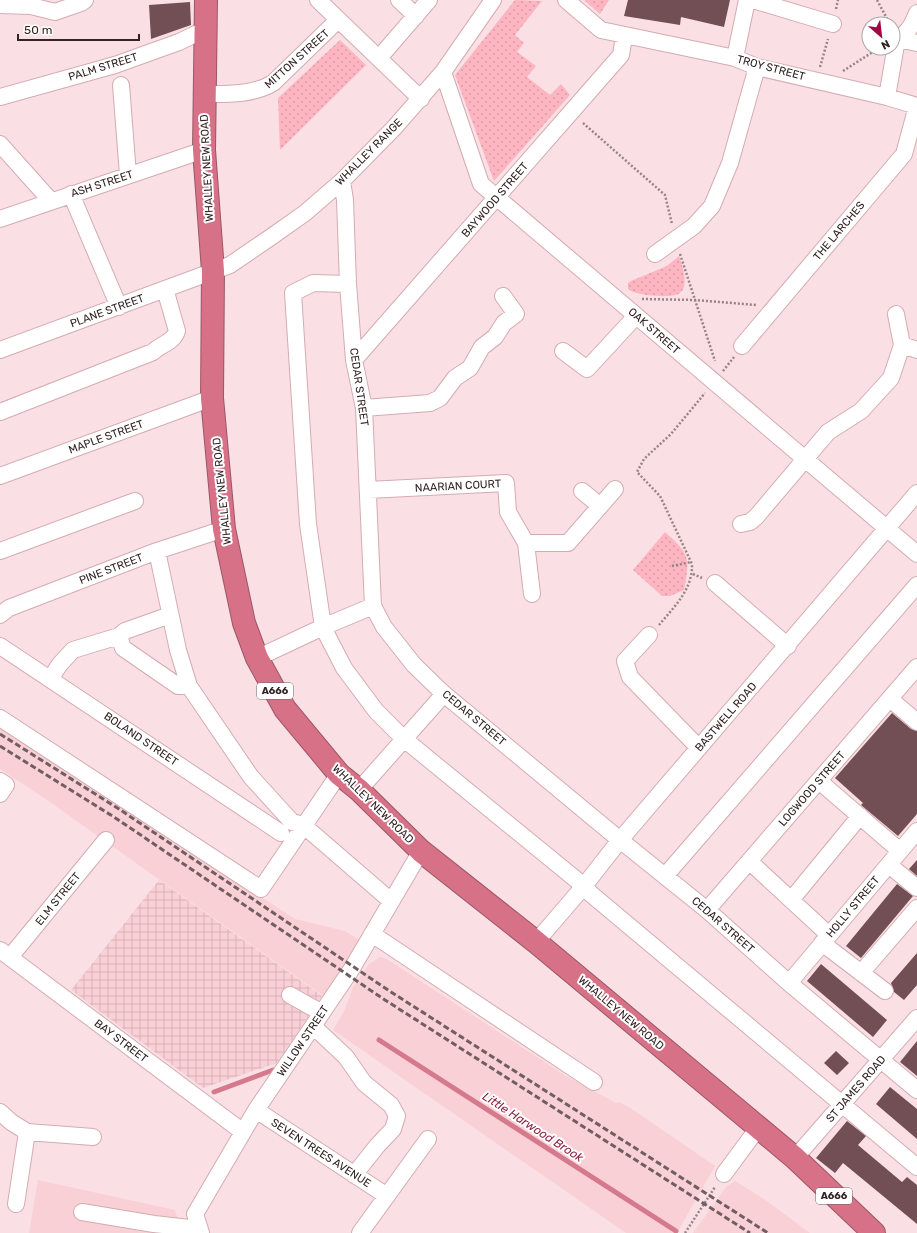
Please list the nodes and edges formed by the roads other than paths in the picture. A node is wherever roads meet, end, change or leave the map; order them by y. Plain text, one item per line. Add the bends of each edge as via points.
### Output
1 (85, 0) edge
2 (206, 0) edge
3 (318, 0) edge
4 (399, 0) edge
5 (429, 0) edge
6 (566, 0) edge
7 (747, 0) edge
8 (753, 0) edge
9 (491, 1) edge
10 (0, 5) edge
11 (917, 13) edge
12 (416, 16) junction
13 (338, 20) junction
14 (833, 24) dead end
15 (204, 30) junction
16 (624, 36) junction
17 (901, 37) edge
18 (901, 40) edge
19 (917, 43) edge
20 (895, 56) edge
21 (379, 58) junction
22 (735, 58) junction
23 (757, 67) junction
24 (443, 72) junction
25 (121, 85) dead end
26 (204, 94) junction
27 (0, 97) edge
28 (887, 97) junction
29 (421, 98) junction
30 (917, 106) edge
31 (0, 144) edge
32 (204, 150) junction
33 (128, 175) junction
34 (342, 181) junction
35 (71, 194) junction
36 (497, 197) junction
37 (51, 200) junction
38 (0, 219) edge
39 (655, 254) dead end
40 (214, 271) junction
41 (348, 284) junction
42 (164, 289) junction
43 (503, 296) dead end
44 (119, 307) junction
45 (896, 314) dead end
46 (636, 316) junction
47 (742, 346) road end
48 (910, 348) edge
49 (0, 350) edge
50 (563, 351) dead end
51 (354, 360) junction
52 (212, 398) junction
53 (364, 408) junction
54 (0, 412) edge
55 (805, 460) junction
56 (0, 476) edge
57 (615, 489) dead end
58 (368, 490) junction
59 (582, 491) dead end
60 (917, 493) edge
61 (135, 501) dead end
62 (600, 506) junction
63 (741, 524) dead end
64 (888, 528) junction
65 (224, 529) junction
66 (526, 543) junction
67 (0, 551) edge
68 (157, 552) junction
69 (917, 554) edge
70 (715, 583) dead end
71 (917, 585) edge
72 (532, 594) dead end
73 (373, 606) junction
74 (0, 615) edge
75 (170, 615) junction
76 (323, 627) junction
77 (648, 635) road end
78 (119, 636) junction
79 (0, 646) edge
80 (788, 646) junction
81 (257, 658) junction
82 (917, 667) edge
83 (50, 679) junction
84 (189, 686) junction
85 (444, 694) junction
86 (890, 699) junction
87 (0, 718) edge
88 (917, 722) edge
89 (404, 739) junction
90 (699, 748) junction
91 (339, 774) junction
92 (819, 781) junction
93 (359, 790) junction
94 (860, 816) junction
95 (303, 825) junction
96 (917, 831) edge
97 (281, 833) dead end
98 (106, 840) dead end
99 (620, 840) junction
100 (421, 850) junction
101 (900, 851) junction
102 (749, 861) junction
103 (889, 865) junction
104 (665, 876) junction
105 (584, 886) junction
106 (917, 888) edge
107 (791, 900) junction
108 (391, 901) junction
109 (917, 908) edge
110 (707, 910) junction
111 (372, 934) junction
112 (826, 939) junction
113 (536, 942) junction
114 (5, 954) edge
115 (861, 973) junction
116 (789, 983) junction
117 (885, 991) dead end
118 (290, 995) dead end
119 (917, 1018) edge
120 (317, 1020) junction
121 (882, 1060) junction
122 (594, 1082) dead end
123 (917, 1090) edge
124 (842, 1105) junction
125 (256, 1110) junction
126 (0, 1112) edge
127 (758, 1128) junction
128 (28, 1132) junction
129 (242, 1132) junction
130 (93, 1137) dead end
131 (428, 1139) dead end
132 (795, 1158) junction
133 (917, 1167) edge
134 (724, 1174) road end
135 (354, 1175) junction
136 (387, 1196) junction
137 (16, 1204) dead end
138 (82, 1212) dead end
139 (200, 1231) edge
140 (360, 1233) edge
141 (874, 1233) edge

1 - 10 street via 55,12 31,6
2 - 15 highway, WHALLEY NEW ROAD / A666
3 - 13 street
4 - 12 street
5 - 12 street
6 - 16 street, TROY STREET via 601,30
7 - 22 street
8 - 14 street
9 - 24 street, WHALLEY RANGE
11 - 17 street via 910,28
12 - 21 street
13 - 21 street
13 - 26 street, MITTON STREET via 273,82 261,90
15 - 26 highway, WHALLEY NEW ROAD / A666
15 - 27 street, PALM STREET via 179,42 114,65
16 - 22 street, TROY STREET
16 - 36 street, BAYWOOD STREET via 621,55
18 - 19 street
20 - 28 street
21 - 29 street
22 - 23 street, TROY STREET
23 - 28 street, TROY STREET
23 - 39 street via 730,163 712,206 694,226
24 - 29 street, WHALLEY RANGE
24 - 36 street, OAK STREET via 481,184
25 - 33 street
26 - 32 highway, WHALLEY NEW ROAD / A666
28 - 30 street, TROY STREET
29 - 34 street, WHALLEY RANGE
30 - 47 street, THE LARCHES via 904,154
31 - 37 street
32 - 33 street, ASH STREET
32 - 40 highway, WHALLEY NEW ROAD / A666
33 - 35 street, ASH STREET
34 - 40 street, WHALLEY RANGE via 305,213 271,237 230,265
34 - 41 street, CEDAR STREET
35 - 37 street, ASH STREET
35 - 44 street
36 - 46 street, OAK STREET
36 - 51 street, BAYWOOD STREET
37 - 38 street, ASH STREET
40 - 42 street, PLANE STREET
40 - 52 highway, WHALLEY NEW ROAD / A666
41 - 51 street, CEDAR STREET
41 - 76 street via 313,283 293,293 308,524
42 - 44 street, PLANE STREET
42 - 54 street via 177,331 176,336 170,341 153,352
43 - 53 street via 516,314 482,347 470,368 455,378 440,398 430,403
44 - 49 street, PLANE STREET
45 - 48 street
46 - 50 street via 587,369
46 - 55 street, OAK STREET
48 - 55 street via 891,378 861,411 828,432
51 - 53 street, CEDAR STREET
52 - 56 street, MAPLE STREET
52 - 65 highway, WHALLEY NEW ROAD / A666
53 - 58 street, CEDAR STREET
55 - 63 street via 756,517
55 - 64 street, OAK STREET
57 - 62 street
58 - 66 street, NAARIAN COURT via 506,476 508,512
58 - 73 street, CEDAR STREET
59 - 62 street
60 - 64 street, BASTWELL ROAD
61 - 67 street
62 - 66 street via 568,543
64 - 69 street, OAK STREET
64 - 80 street, BASTWELL ROAD
65 - 68 street, PINE STREET
65 - 81 highway, WHALLEY NEW ROAD / A666 via 244,623
66 - 72 street, NAARIAN COURT
68 - 74 street, PINE STREET via 9,608
68 - 75 street
70 - 80 street
71 - 104 street
73 - 76 street
73 - 85 street, CEDAR STREET via 384,627 414,665
75 - 78 street via 125,631
75 - 84 street
76 - 81 street
76 - 89 street via 344,668 376,711
77 - 90 street via 625,661 630,678
78 - 83 street via 74,650
78 - 84 street via 123,648 178,686
79 - 83 street, BOLAND STREET
80 - 90 street, BASTWELL ROAD
81 - 91 highway, WHALLEY NEW ROAD / A666 via 285,709
82 - 86 street, LOGWOOD STREET
83 - 97 street, BOLAND STREET
84 - 95 street via 251,777 292,822
85 - 89 street
85 - 99 street, CEDAR STREET
86 - 88 street
86 - 92 street, LOGWOOD STREET
87 - 95 street via 261,889
89 - 93 street
89 - 105 street
90 - 99 street, BASTWELL ROAD
91 - 93 highway, WHALLEY NEW ROAD / A666
91 - 95 street
92 - 94 street
92 - 102 street, LOGWOOD STREET
93 - 100 highway, WHALLEY NEW ROAD / A666
94 - 101 street
94 - 107 street
95 - 108 street
96 - 101 street, HOLLY STREET
98 - 114 street, ELM STREET
99 - 104 street, CEDAR STREET
99 - 105 street, BASTWELL ROAD
100 - 108 street, WILLOW STREET
100 - 113 highway, WHALLEY NEW ROAD / A666
101 - 103 street, HOLLY STREET
102 - 107 street
102 - 110 street, LOGWOOD STREET
103 - 106 street
103 - 112 street, HOLLY STREET
104 - 110 street, CEDAR STREET
105 - 113 street, BASTWELL ROAD
105 - 124 street
107 - 112 street
108 - 111 street, WILLOW STREET
109 - 115 street
110 - 116 street, CEDAR STREET
111 - 120 street, WILLOW STREET
111 - 122 street
112 - 115 street
112 - 116 street, HOLLY STREET
113 - 127 highway, WHALLEY NEW ROAD / A666
114 - 129 street, BAY STREET
115 - 117 street
116 - 121 street, CEDAR STREET
118 - 120 street
119 - 121 street, ST JAMES ROAD
120 - 125 street, WILLOW STREET
120 - 135 street via 364,1083 391,1105 397,1116 394,1129
121 - 123 street, CEDAR STREET
121 - 124 street, ST JAMES ROAD
124 - 132 street, ST JAMES ROAD
124 - 133 street
125 - 129 street, WILLOW STREET
125 - 135 street, SEVEN TREES AVENUE
126 - 128 street
127 - 132 highway, WHALLEY NEW ROAD / A666
127 - 134 street
128 - 130 street
128 - 137 street
129 - 139 street, WILLOW STREET via 195,1214
131 - 136 street
132 - 141 highway, WHALLEY NEW ROAD / A666
135 - 136 street, SEVEN TREES AVENUE
136 - 140 street
138 - 139 street

